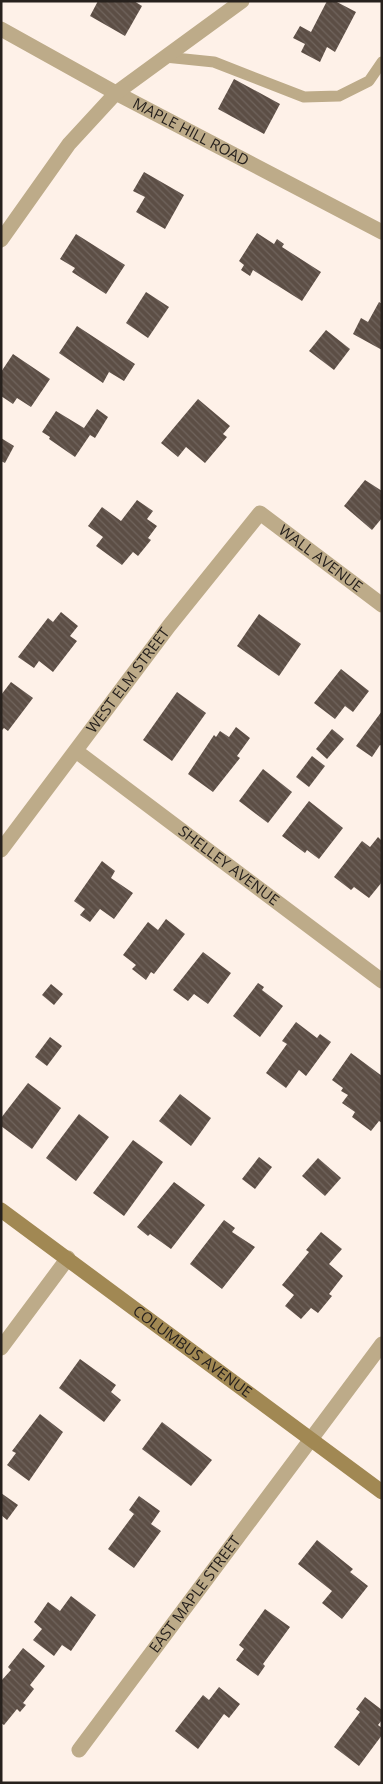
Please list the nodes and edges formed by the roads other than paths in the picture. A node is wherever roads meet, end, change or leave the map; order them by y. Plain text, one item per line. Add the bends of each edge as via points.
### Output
1 (242, 1) edge
2 (1, 29) edge
3 (165, 57) junction
4 (382, 62) edge
5 (116, 93) junction
6 (382, 232) edge
7 (1, 240) edge
8 (260, 513) joint
9 (382, 605) edge
10 (76, 751) junction
11 (1, 850) edge
12 (382, 981) edge
13 (1, 1210) edge
14 (68, 1258) junction
15 (382, 1344) edge
16 (1, 1348) edge
17 (312, 1439) junction
18 (382, 1492) edge
19 (79, 1750) dead end

1 - 3 street
2 - 5 street, MAPLE HILL ROAD
3 - 4 lane via 214,62 304,97 339,96 369,80
3 - 5 street
5 - 6 street, MAPLE HILL ROAD
5 - 7 street via 68,144
8 - 9 street, WALL AVENUE
8 - 10 street, WEST ELM STREET via 169,626
10 - 11 street, WEST ELM STREET
10 - 12 street, SHELLEY AVENUE
13 - 14 street, COLUMBUS AVENUE
14 - 16 street
14 - 17 street, COLUMBUS AVENUE
15 - 17 street, EAST MAPLE STREET
17 - 18 street, COLUMBUS AVENUE
17 - 19 street, EAST MAPLE STREET

